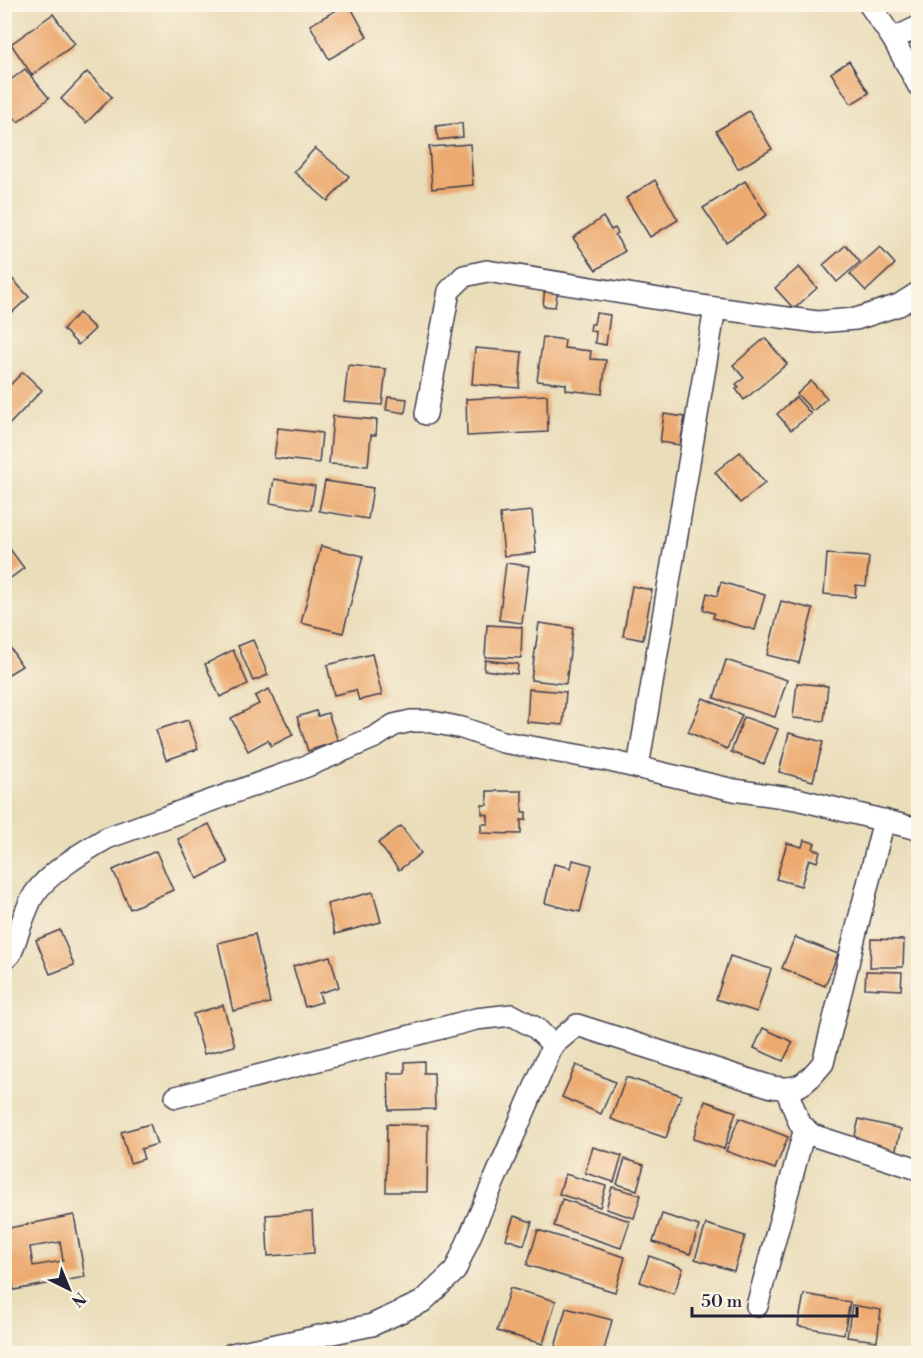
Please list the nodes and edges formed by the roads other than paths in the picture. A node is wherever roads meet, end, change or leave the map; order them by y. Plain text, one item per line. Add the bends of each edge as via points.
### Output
1 (869, 4) edge
2 (918, 27) edge
3 (893, 39) junction
4 (918, 85) edge
5 (918, 293) edge
6 (715, 308) junction
7 (426, 414) dead end
8 (638, 767) junction
9 (884, 820) junction
10 (918, 829) edge
11 (4, 960) edge
12 (553, 1045) junction
13 (786, 1089) junction
14 (176, 1097) dead end
15 (805, 1128) junction
16 (918, 1169) edge
17 (757, 1306) dead end
18 (232, 1353) edge

1 - 3 street
2 - 3 street
3 - 4 street
5 - 6 street via 899,305 856,319 817,322
6 - 7 street via 487,271 464,276 449,291
6 - 8 street
8 - 9 street
8 - 11 street via 503,742 427,721 394,725 307,766 86,849 32,898
9 - 10 street
9 - 13 street via 823,1063 805,1084
12 - 13 street via 577,1025
12 - 14 street via 536,1028 512,1015 476,1019
12 - 18 street via 455,1271 422,1302 372,1325
13 - 15 street
15 - 16 street via 812,1135
15 - 17 street

